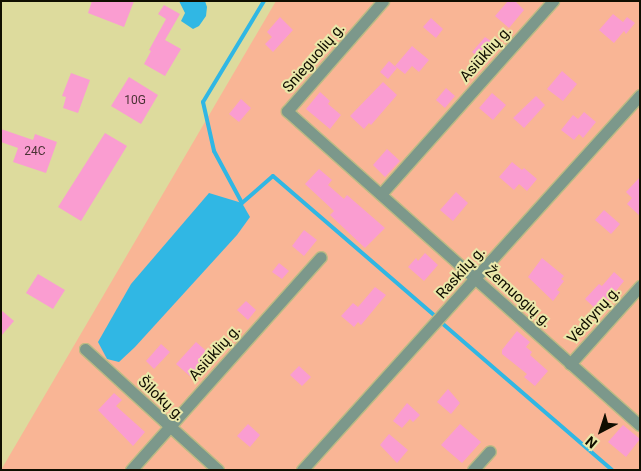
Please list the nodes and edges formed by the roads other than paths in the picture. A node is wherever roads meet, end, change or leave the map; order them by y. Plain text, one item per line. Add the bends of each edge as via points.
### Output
1 (383, 1) edge
2 (553, 1) edge
3 (640, 95) edge
4 (287, 111) joint
5 (381, 194) junction
6 (321, 257) dead end
7 (476, 279) junction
8 (640, 286) edge
9 (85, 349) dead end
10 (570, 364) junction
11 (640, 426) edge
12 (169, 427) junction
13 (490, 451) dead end
14 (131, 470) edge
15 (218, 470) edge
16 (302, 470) edge
17 (473, 470) edge

1 - 4 street, Snieguolių g.
2 - 5 street, Asiūklių g.
3 - 7 street, Raskilų g.
4 - 5 street, Žemuogių g.
5 - 7 street, Žemuogių g.
6 - 12 street, Asiūklių g.
7 - 10 street, Žemuogių g.
7 - 16 street, Raskilų g.
8 - 10 street, Vėdrynų g.
9 - 12 street, Šilokų g.
10 - 11 street, Žemuogių g.
12 - 14 street, Asiūklių g.
12 - 15 street, Šilokų g.
13 - 17 street

